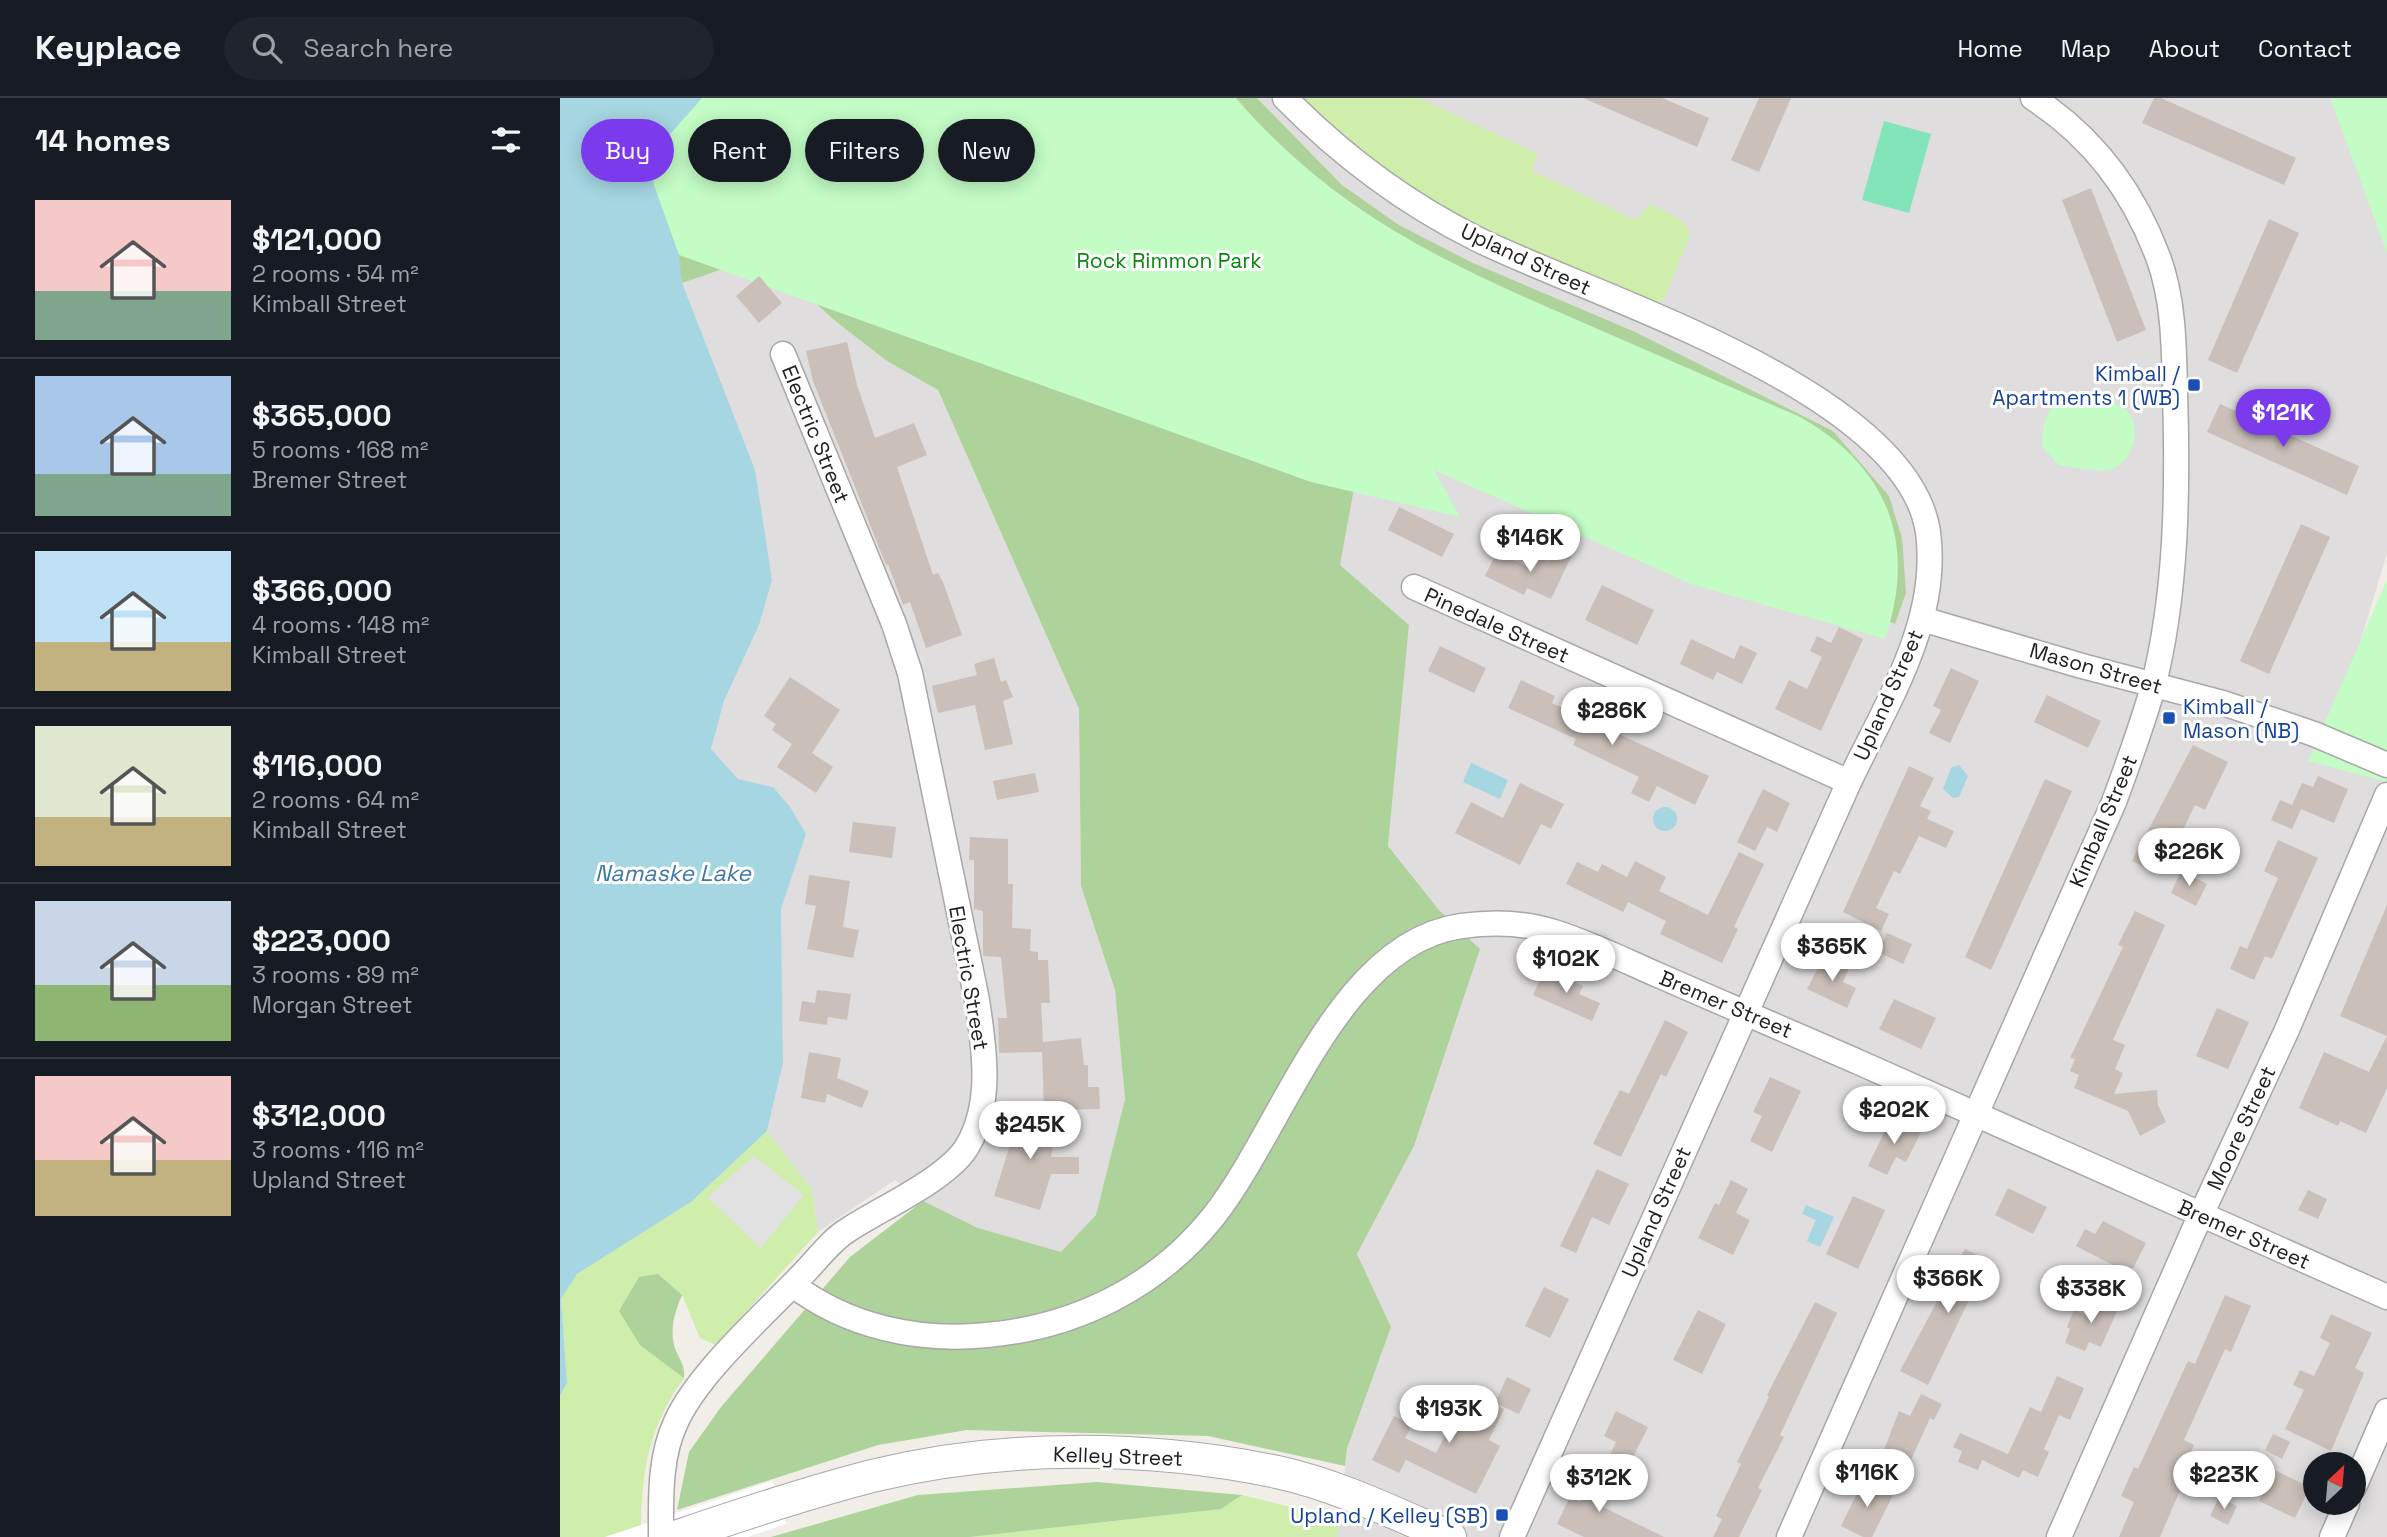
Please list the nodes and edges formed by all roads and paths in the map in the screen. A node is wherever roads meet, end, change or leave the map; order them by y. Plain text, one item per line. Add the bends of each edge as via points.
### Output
1 (1285, 98) edge
2 (2033, 98) edge
3 (783, 354) dead end
4 (1414, 587) dead end
5 (1922, 619) junction
6 (2153, 685) junction
7 (2387, 765) edge
8 (1849, 782) junction
9 (2387, 795) edge
10 (1745, 1012) junction
11 (1975, 1114) junction
12 (2201, 1215) junction
13 (793, 1284) junction
14 (2387, 1297) edge
15 (2387, 1411) edge
16 (2366, 1459) edge
17 (2341, 1516) edge
18 (661, 1537) edge
19 (675, 1537) edge
20 (1450, 1537) edge
21 (1512, 1537) edge
22 (1788, 1537) edge
23 (2059, 1537) edge
24 (2332, 1537) edge

1 - 5 street, Upland Street via 1349,158 1433,215 1478,240 1666,321 1783,378 1869,438 1905,478 1927,529 1928,583
2 - 6 street, Kimball Street via 2076,128 2110,167 2138,210 2165,283 2174,359 2177,462 2168,598
3 - 13 street, Electric Street via 910,673 977,1000 984,1075 978,1125 952,1166 844,1232
4 - 8 street, Pinedale Street
5 - 6 street, Mason Street
5 - 8 street, Upland Street via 1907,662
6 - 7 street, Mason Street via 2223,703
6 - 11 street, Kimball Street via 2114,802
8 - 10 street, Upland Street
9 - 12 street, Moore Street via 2286,1032
10 - 11 street, Bremer Street
10 - 13 street, Bremer Street via 1555,932 1506,923 1455,927 1406,947 1365,978 1214,1215 1160,1270 1117,1298 1069,1319 1017,1333 963,1338 911,1334 853,1320 818,1304
10 - 21 street, Upland Street
11 - 12 street, Bremer Street
11 - 22 street, Kimball Street
12 - 14 street, Bremer Street
12 - 23 street, Moore Street
13 - 18 street, Electric Street via 710,1374 675,1423 663,1469
15 - 16 street
17 - 24 street
19 - 20 street, Kelley Street via 875,1476 956,1461 1102,1452 1182,1456 1278,1473 1329,1487

